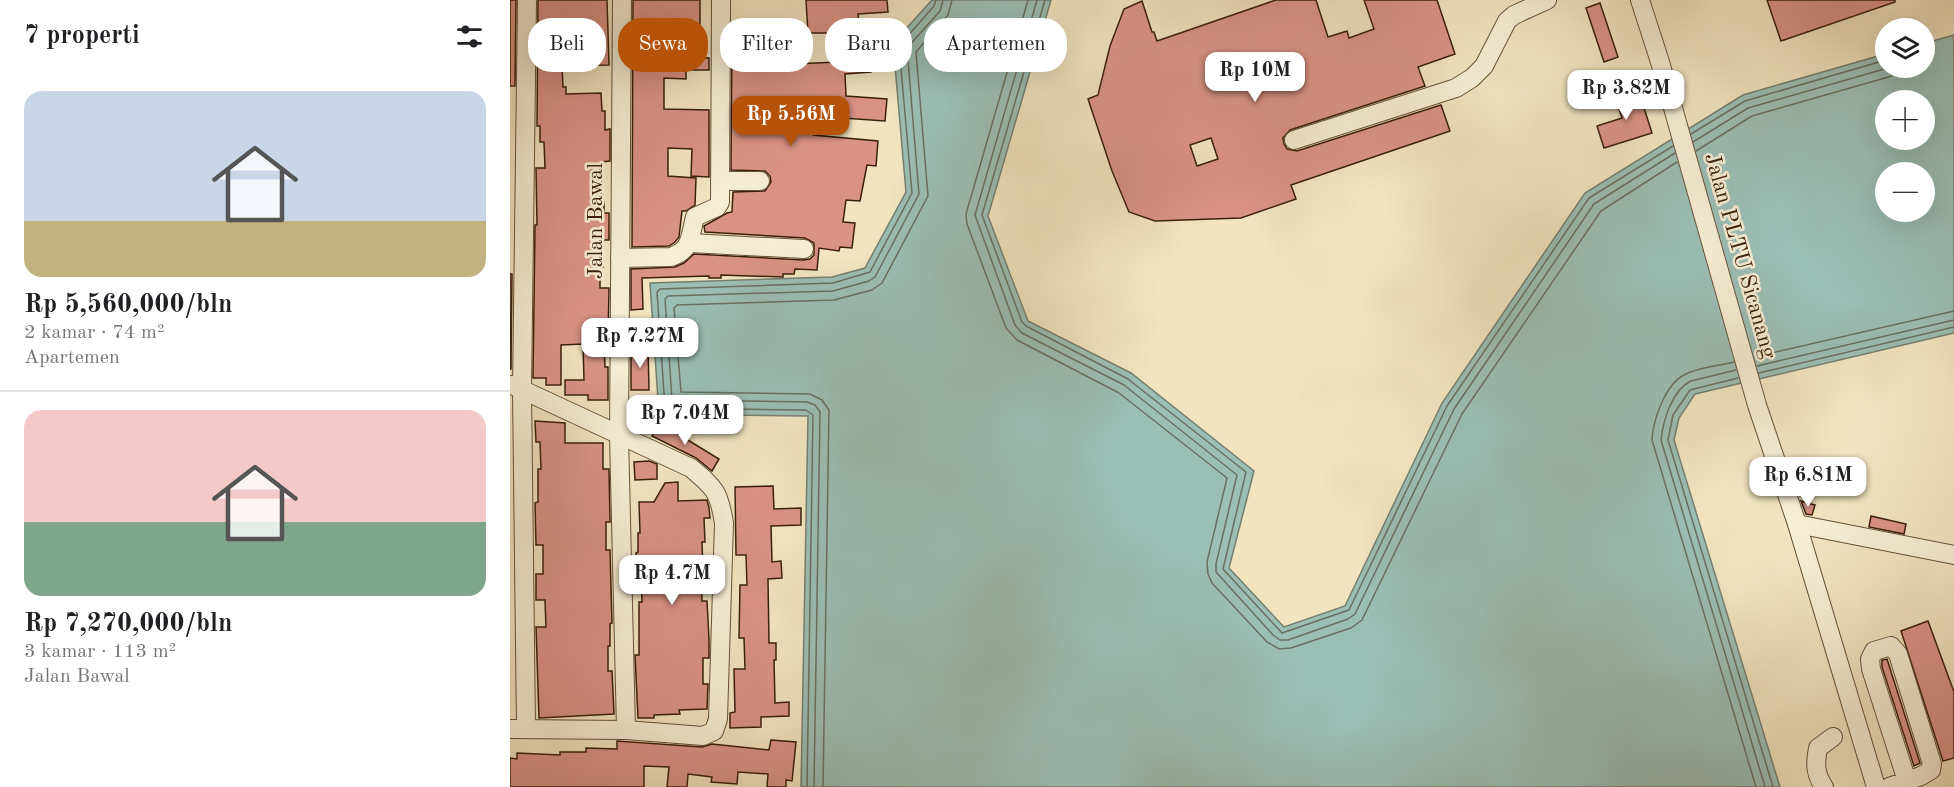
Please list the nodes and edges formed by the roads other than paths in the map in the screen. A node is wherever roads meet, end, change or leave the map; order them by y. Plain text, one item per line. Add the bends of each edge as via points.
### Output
1 (527, 0) edge
2 (622, 0) edge
3 (721, 0) edge
4 (1547, 0) edge
5 (1640, 0) edge
6 (1294, 140) dead end
7 (720, 181) junction
8 (760, 181) dead end
9 (690, 243) junction
10 (804, 249) dead end
11 (620, 258) junction
12 (516, 387) edge
13 (619, 436) junction
14 (1797, 524) junction
15 (1954, 555) edge
16 (518, 729) edge
17 (626, 730) junction
18 (1833, 737) dead end
19 (1906, 781) junction
20 (1824, 787) edge
21 (1876, 787) edge
22 (1889, 787) edge

1 - 12 street
2 - 11 street, Jalan Bawal
3 - 7 street
4 - 6 street via 1507,21 1484,66 1456,88
5 - 14 street, Jalan PLTU Sicanang via 1757,405
7 - 8 street
7 - 9 street via 719,205 695,217
9 - 10 street
9 - 11 street via 671,257
11 - 13 street, Jalan Bawal
12 - 13 street
12 - 16 street
13 - 17 street, Jalan Bawal
13 - 17 street via 691,468 715,489 724,523 718,719 714,731 703,736
14 - 15 street
14 - 21 street, Jalan PLTU Sicanang
16 - 17 street
18 - 20 street via 1818,748 1815,763
19 - 19 street via 1931,770 1932,764 1898,654 1891,646 1874,651 1871,669
19 - 22 street

